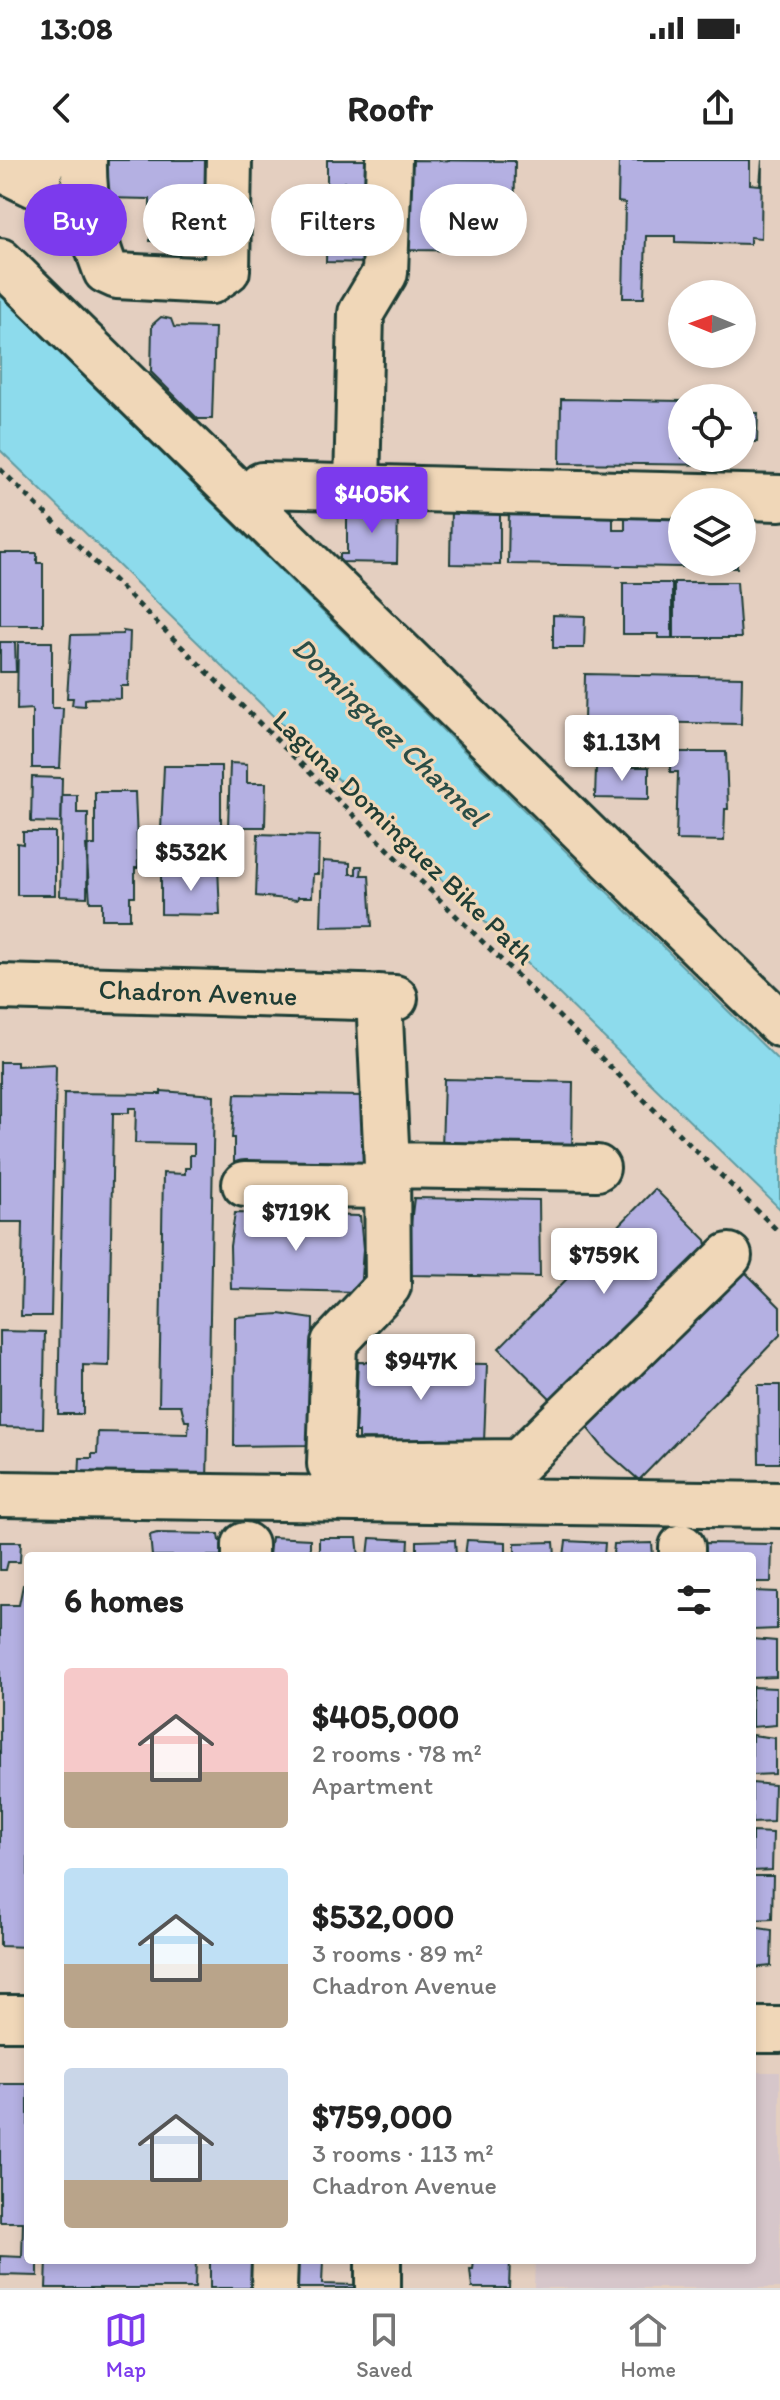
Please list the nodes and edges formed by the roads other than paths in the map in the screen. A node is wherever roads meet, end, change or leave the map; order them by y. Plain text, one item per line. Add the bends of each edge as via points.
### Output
1 (42, 160) edge
2 (84, 160) edge
3 (229, 160) edge
4 (389, 160) edge
5 (0, 168) edge
6 (0, 261) edge
7 (262, 485) dead end
8 (357, 487) junction
9 (780, 498) edge
10 (0, 987) edge
11 (780, 1024) edge
12 (597, 1168) dead end
13 (387, 1176) junction
14 (245, 1184) dead end
15 (729, 1256) dead end
16 (0, 1494) edge
17 (780, 1505) edge
18 (0, 2018) edge
19 (24, 2018) edge
20 (756, 2030) edge
21 (780, 2030) edge
22 (275, 2264) edge
23 (378, 2264) edge
24 (274, 2288) edge
25 (378, 2288) edge

1 - 5 street via 37,186
2 - 3 street via 91,232 106,271 211,281 227,270
4 - 8 street via 385,273 361,313
6 - 11 street
7 - 8 street
8 - 9 street
10 - 13 street, Chadron Avenue via 387,998
12 - 13 street
13 - 14 street
13 - 15 street via 388,1286 334,1343 330,1464 519,1462
16 - 17 street
18 - 19 street
20 - 21 street
22 - 24 street
23 - 25 street

